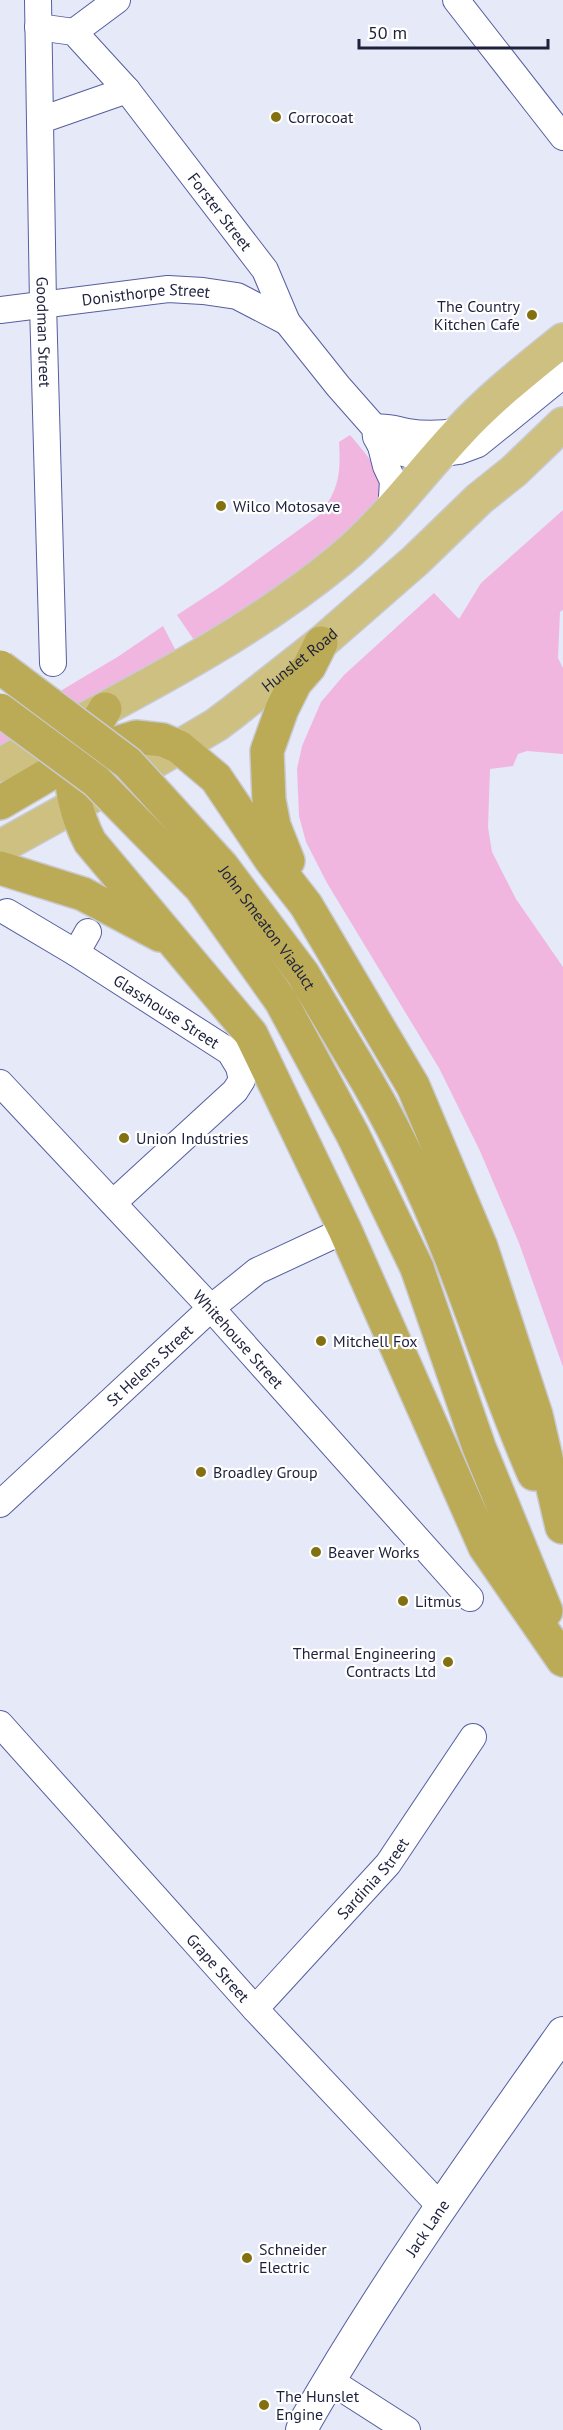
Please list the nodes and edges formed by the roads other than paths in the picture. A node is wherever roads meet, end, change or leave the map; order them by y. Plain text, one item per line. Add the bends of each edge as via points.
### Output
1 (38, 0) edge
2 (117, 0) edge
3 (456, 0) edge
4 (38, 27) junction
5 (74, 32) junction
6 (127, 90) junction
7 (41, 120) junction
8 (563, 137) edge
9 (43, 304) junction
10 (0, 310) edge
11 (287, 322) junction
12 (563, 340) edge
13 (563, 375) edge
14 (563, 424) edge
15 (378, 437) junction
16 (449, 443) junction
17 (391, 512) junction
18 (321, 643) junction
19 (53, 663) dead end
20 (0, 667) edge
21 (105, 709) junction
22 (0, 710) edge
23 (179, 747) junction
24 (75, 759) junction
25 (0, 765) edge
26 (0, 803) edge
27 (75, 803) junction
28 (0, 847) edge
29 (0, 868) edge
30 (306, 905) junction
31 (7, 912) dead end
32 (177, 945) junction
33 (0, 1083) edge
34 (113, 1203) junction
35 (345, 1230) junction
36 (211, 1308) junction
37 (0, 1504) edge
38 (563, 1527) edge
39 (470, 1598) dead end
40 (563, 1651) edge
41 (563, 1660) edge
42 (0, 1724) edge
43 (473, 1737) dead end
44 (255, 2009) junction
45 (563, 2033) edge
46 (440, 2206) junction
47 (329, 2380) junction
48 (302, 2430) edge
49 (407, 2430) edge

1 - 4 street, Goodman Street
2 - 5 street
3 - 8 street
4 - 5 street
4 - 7 street, Goodman Street
5 - 6 street, Forster Street
6 - 7 street
6 - 11 street, Forster Street via 265,270
7 - 9 street, Goodman Street
9 - 10 street, Donisthorpe Street
9 - 11 street, Donisthorpe Street via 168,289 203,291 237,296
9 - 19 street, Goodman Street
11 - 15 street, Forster Street
12 - 16 main road
13 - 16 street via 478,444 459,451
14 - 18 main road, Hunslet Road
15 - 16 street via 388,426 435,435
15 - 17 street, Forster Street via 393,481
16 - 17 main road
17 - 21 main road via 342,557 281,604 195,660
18 - 23 main road, Hunslet Road via 216,725
18 - 30 highway via 282,709 267,751 274,826
20 - 38 highway, John Smeaton Viaduct, bridge via 128,763 222,866 303,974 385,1110 418,1179 514,1427 542,1492
21 - 24 highway
21 - 25 main road
22 - 40 highway, John Smeaton Viaduct, bridge via 96,781 201,888 281,1001 353,1135 417,1268 479,1447
23 - 24 highway via 163,740 136,737
23 - 27 main road, Hunslet Road
23 - 30 highway via 216,778
24 - 26 highway
24 - 27 highway
27 - 28 main road, Hunslet Road
27 - 32 highway via 90,842
29 - 32 highway via 83,894
30 - 38 highway via 413,1086 481,1247 536,1415
31 - 34 street, Glasshouse Street via 82,942 230,1052 239,1067 242,1080 235,1090
32 - 35 highway via 251,1034
33 - 34 street, Whitehouse Street
34 - 36 street, Whitehouse Street
35 - 36 street, St Helens Street via 257,1271
35 - 41 highway via 485,1547
36 - 37 street, St Helens Street
36 - 39 street, Whitehouse Street
42 - 44 street, Grape Street
43 - 44 street, Sardinia Street via 388,1864
44 - 46 street, Grape Street
45 - 46 street, Jack Lane
46 - 47 street, Jack Lane
47 - 48 street, Jack Lane
47 - 49 street

